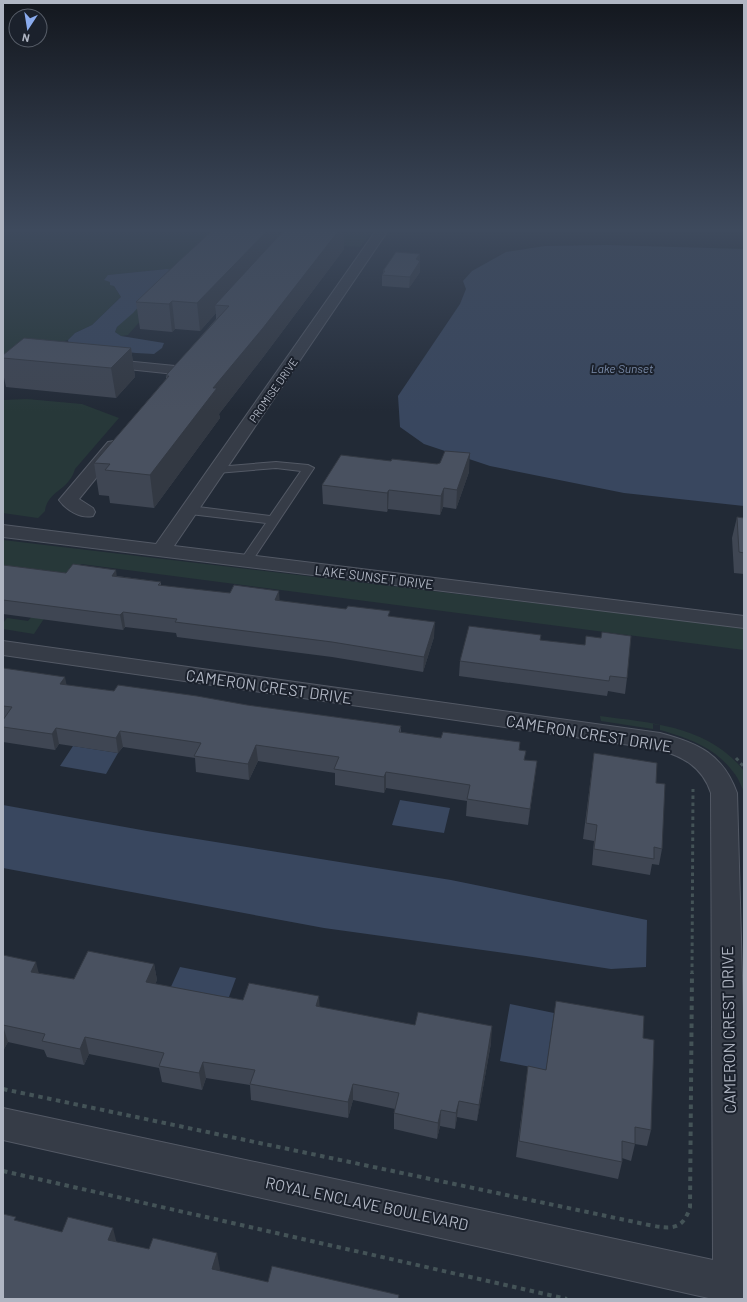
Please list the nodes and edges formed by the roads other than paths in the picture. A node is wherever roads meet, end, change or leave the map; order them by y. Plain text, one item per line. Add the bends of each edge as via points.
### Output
1 (341, 290) edge
2 (87, 362) edge
3 (175, 370) edge
4 (124, 434) edge
5 (217, 470) junction
6 (190, 510) junction
7 (86, 512) dead end
8 (273, 520) junction
9 (3, 531) edge
10 (162, 550) junction
11 (246, 561) junction
12 (744, 622) edge
13 (3, 648) edge
14 (3, 1124) edge
15 (731, 1291) edge

1 - 5 street, PROMISE DRIVE
2 - 3 street
4 - 7 street via 68,500
5 - 6 street, PROMISE DRIVE
5 - 8 lane via 276,465 308,468
6 - 8 lane
6 - 10 street, PROMISE DRIVE
8 - 11 lane
9 - 10 street, LAKE SUNSET DRIVE
10 - 11 street, LAKE SUNSET DRIVE
11 - 12 street, LAKE SUNSET DRIVE
13 - 15 street, CAMERON CREST DRIVE via 660,741 677,746 706,762 721,782 724,793
14 - 15 street, ROYAL ENCLAVE BOULEVARD

